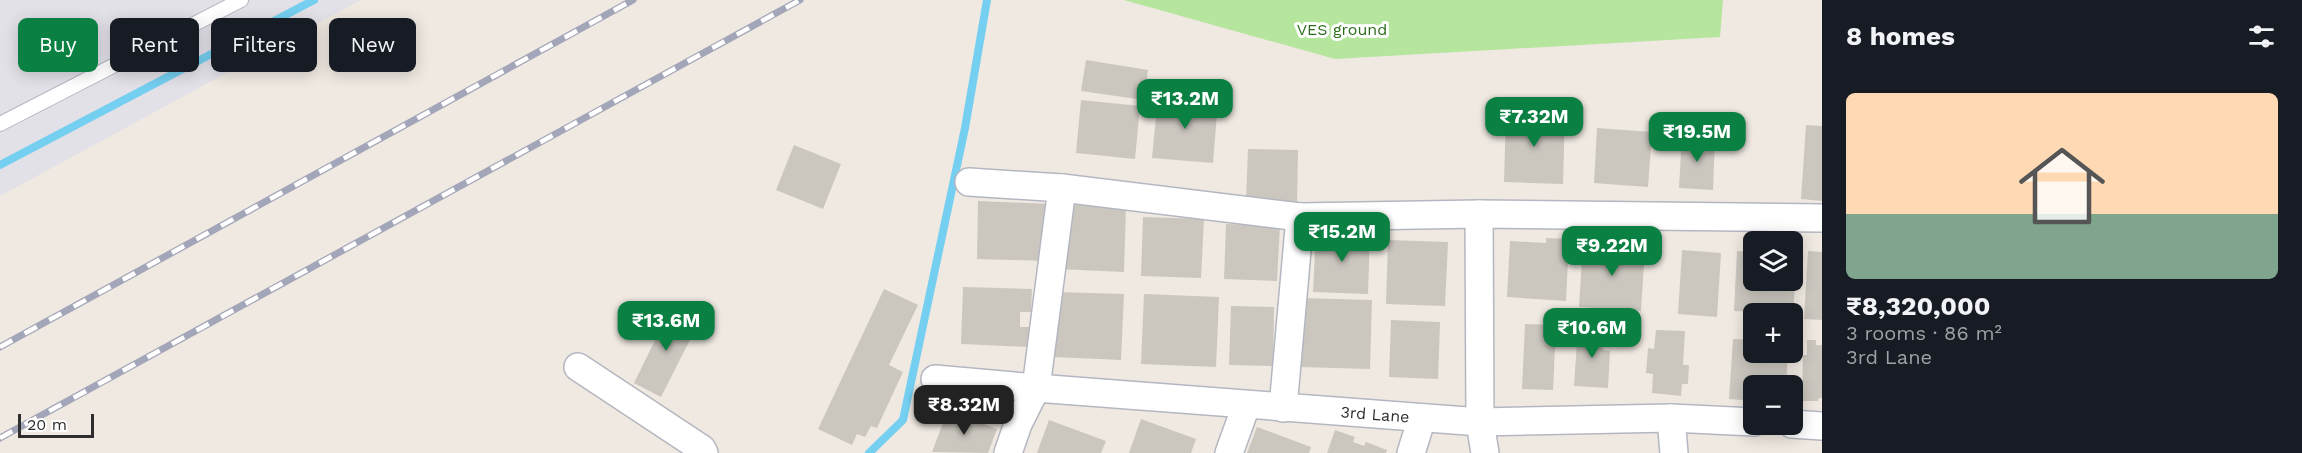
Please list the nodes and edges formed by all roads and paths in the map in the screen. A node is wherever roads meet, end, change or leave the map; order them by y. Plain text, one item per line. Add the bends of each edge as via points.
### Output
1 (241, 0) edge
2 (0, 124) edge
3 (969, 182) dead end
4 (1062, 188) junction
5 (1479, 214) junction
6 (1300, 217) junction
7 (1822, 218) edge
8 (578, 367) dead end
9 (935, 379) dead end
10 (1036, 388) junction
11 (1246, 406) junction
12 (1283, 408) junction
13 (1422, 418) junction
14 (1671, 418) junction
15 (1743, 421) edge
16 (1480, 422) junction
17 (1803, 425) edge
18 (1822, 426) edge
19 (704, 453) edge
20 (1008, 453) edge
21 (1229, 453) edge
22 (1411, 453) edge
23 (1485, 453) edge
24 (1674, 453) edge

1 - 2 lane
3 - 4 street
4 - 6 street
4 - 10 street
5 - 6 street
5 - 7 street
5 - 16 street
6 - 12 street
8 - 19 street
9 - 10 street, 3rd Lane
10 - 11 street, 3rd Lane
10 - 20 street
11 - 12 street, 3rd Lane
11 - 21 street
12 - 13 street, 3rd Lane
13 - 16 street, 3rd Lane
13 - 22 street
14 - 15 street, 3rd Lane
14 - 16 street, 3rd Lane
14 - 24 street
16 - 23 street
17 - 18 street

